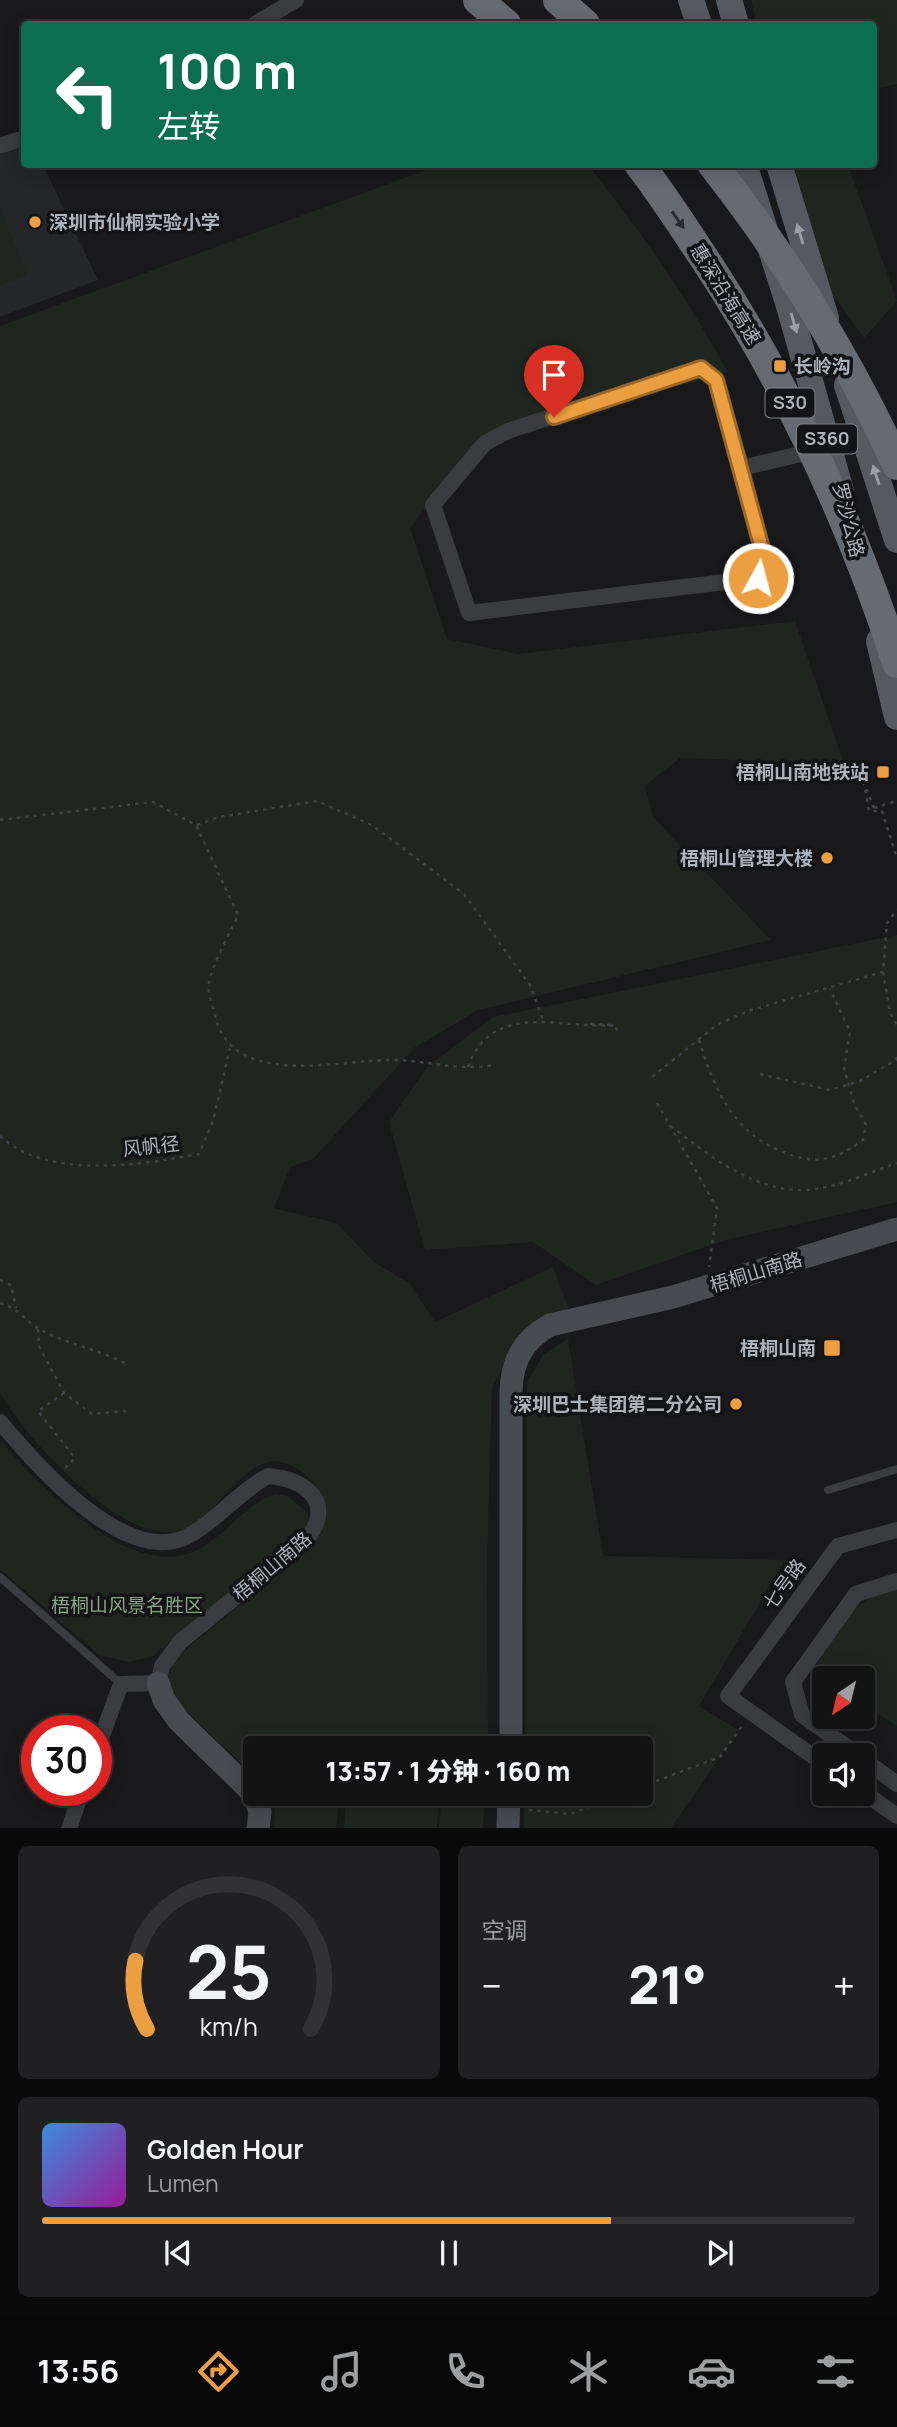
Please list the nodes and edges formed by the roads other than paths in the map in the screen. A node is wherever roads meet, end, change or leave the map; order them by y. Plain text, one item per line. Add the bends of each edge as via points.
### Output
1 (296, 0) edge
2 (478, 0) edge
3 (558, 0) edge
4 (691, 0) edge
5 (729, 0) edge
6 (260, 21) edge
7 (502, 21) edge
8 (582, 21) edge
9 (698, 21) edge
10 (735, 21) edge
11 (21, 139) edge
12 (0, 146) edge
13 (642, 168) edge
14 (715, 168) edge
15 (745, 168) edge
16 (780, 168) edge
17 (830, 447) junction
18 (897, 465) edge
19 (742, 468) junction
20 (897, 540) edge
21 (897, 663) edge
22 (897, 717) edge
23 (897, 1229) edge
24 (0, 1422) edge
25 (897, 1469) edge
26 (828, 1490) dead end
27 (897, 1530) edge
28 (0, 1577) edge
29 (897, 1581) edge
30 (121, 1684) junction
31 (158, 1684) junction
32 (110, 1715) edge
33 (511, 1736) edge
34 (841, 1743) edge
35 (812, 1756) edge
36 (875, 1768) edge
37 (897, 1784) edge
38 (875, 1800) edge
39 (77, 1806) edge
40 (897, 1816) edge
41 (69, 1828) edge
42 (258, 1828) edge

1 - 6 street
2 - 7 highway
3 - 8 highway
4 - 9 main road
5 - 10 main road
11 - 12 street
13 -> 21 highway, 惠深沿海高速 / S30, bridge via 728,294 805,432 862,561
14 - 18 highway, bridge via 817,315
15 -> 17 main road, 罗沙公路 / S360
20 -> 16 main road, 罗沙公路 / S360
17 - 19 street
17 - 22 main road, 罗沙公路 / S360
19 - 19 street via 716,380 701,368 508,431 485,443 433,505 468,613 482,612 758,578 767,567
23 - 33 street, 梧桐山南路 via 706,1287 550,1325 533,1335 519,1353 511,1391
24 - 31 street, 梧桐山南路 via 52,1479 96,1514 144,1541 162,1543 189,1535 268,1476 296,1481 316,1500 320,1514 306,1540 180,1642 162,1666
25 - 26 lane
27 - 35 street, 七号路 via 838,1546 728,1696
28 - 30 lane
29 - 34 street via 856,1594 793,1682 802,1715
30 - 31 street
30 - 32 street
31 - 42 street via 179,1721 254,1794 260,1812
36 - 37 street
38 - 40 street
39 - 41 street

